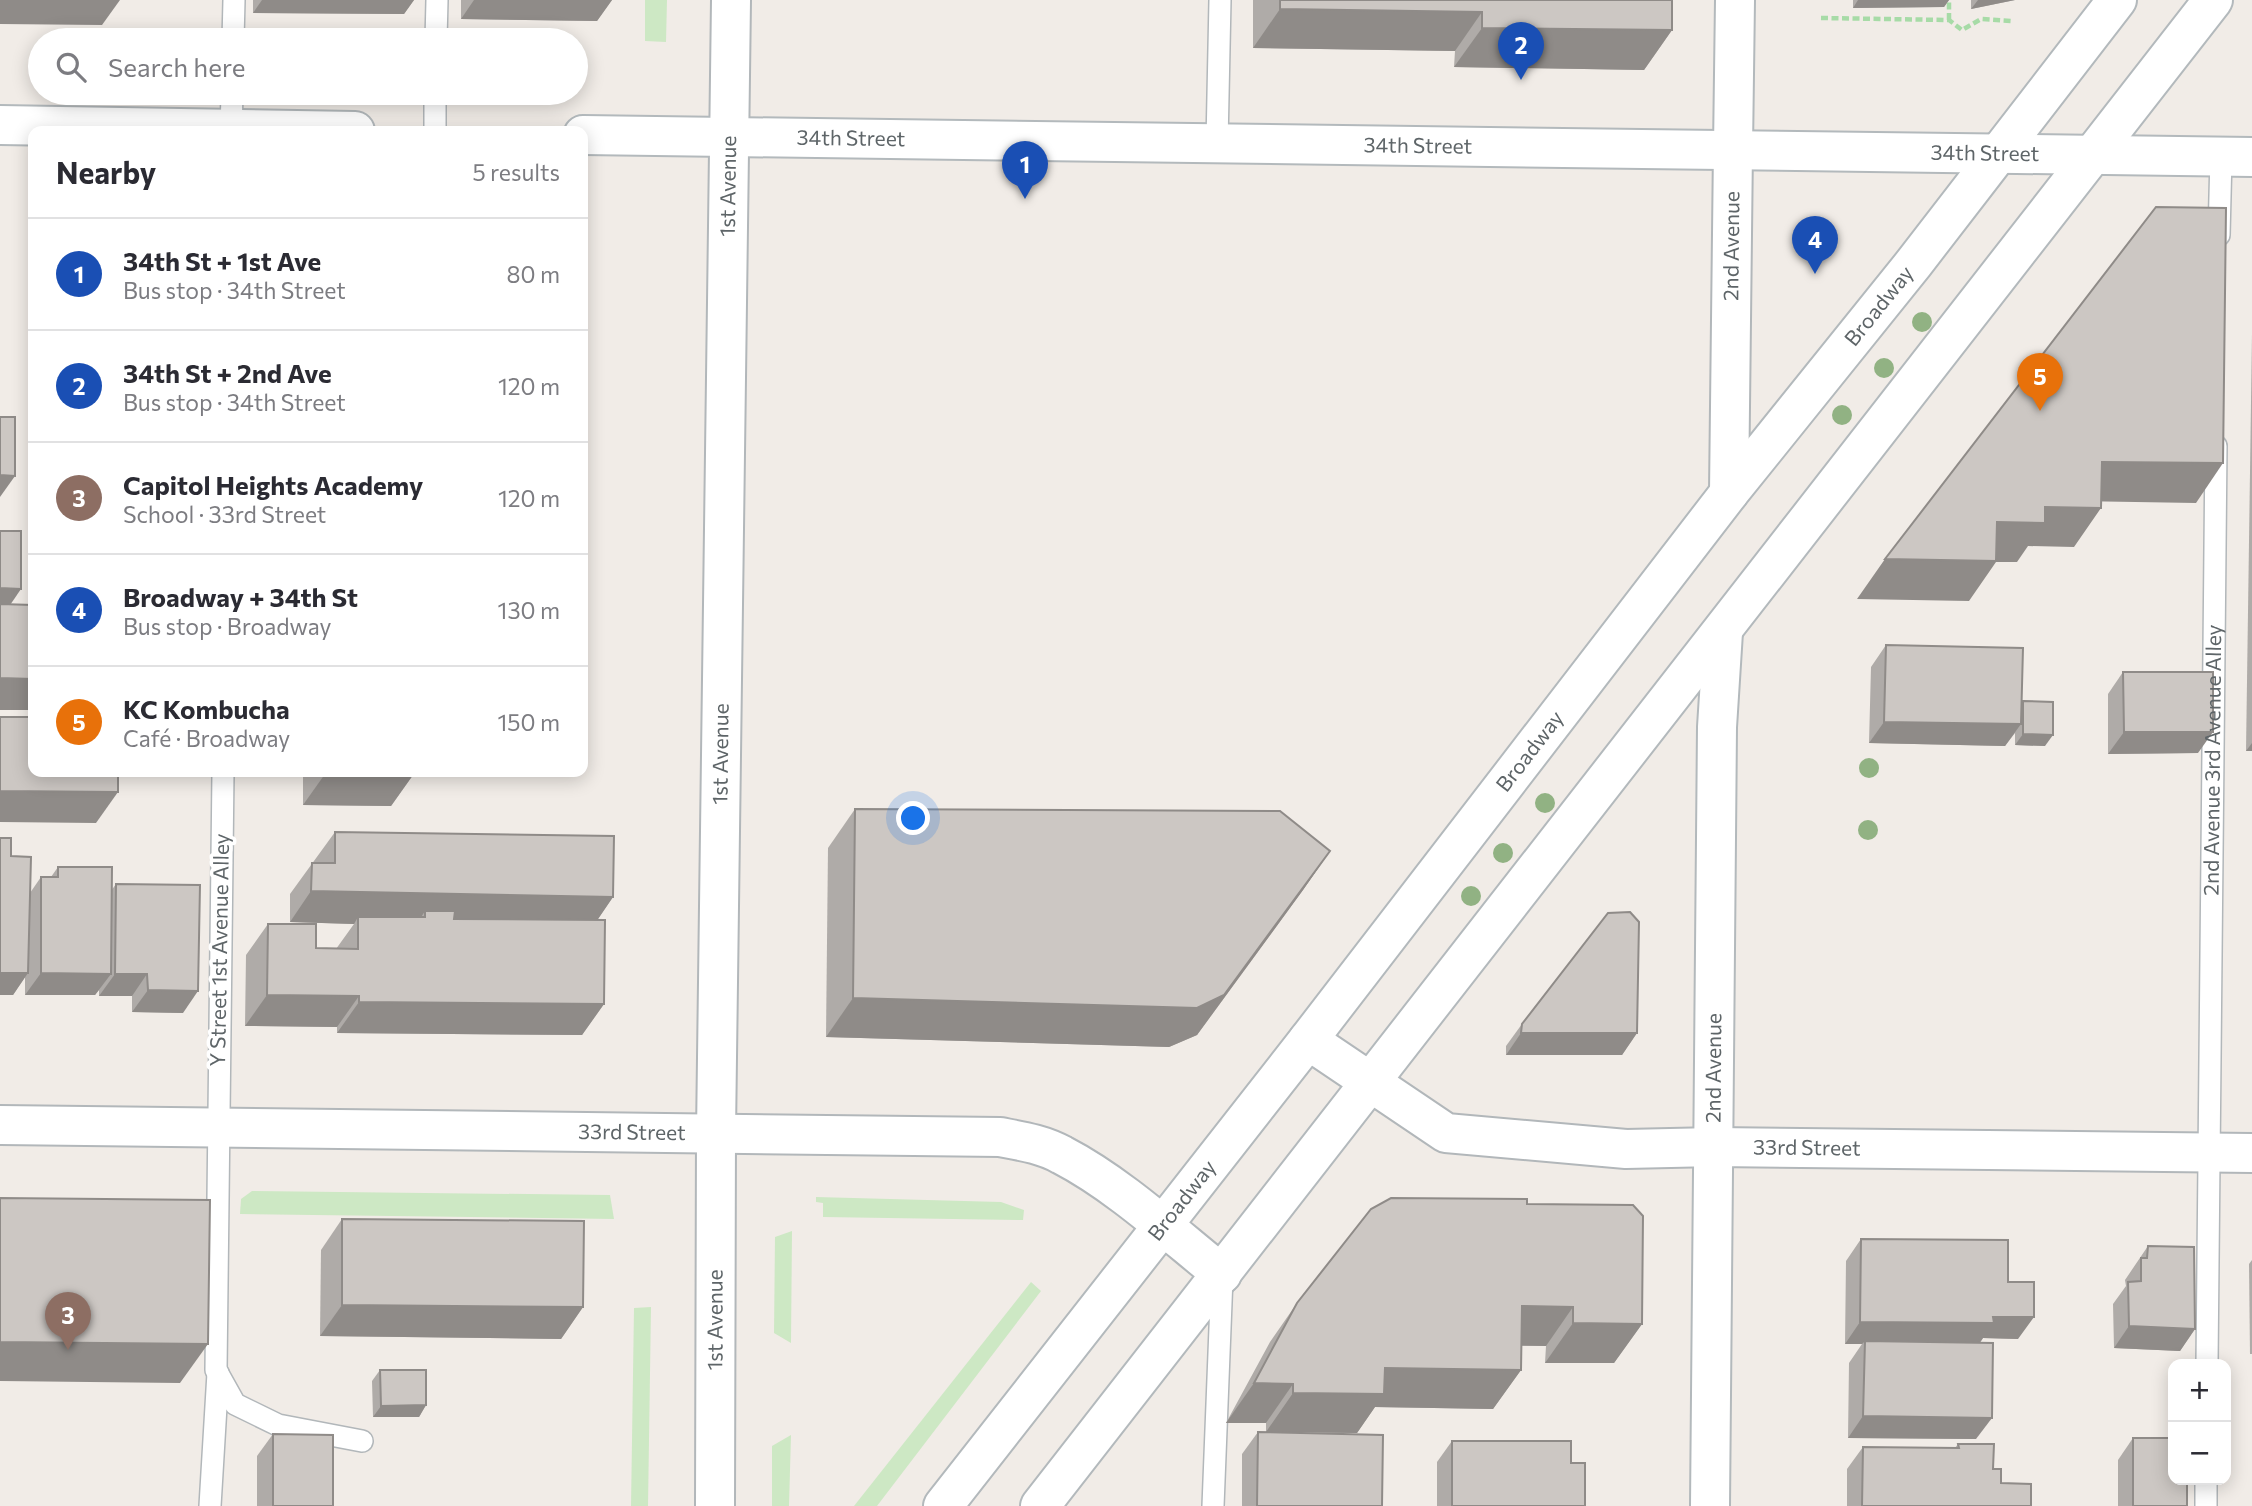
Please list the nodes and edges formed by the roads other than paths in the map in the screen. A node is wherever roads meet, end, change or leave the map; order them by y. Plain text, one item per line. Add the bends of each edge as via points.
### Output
1 (234, 0) edge
2 (437, 0) edge
3 (731, 0) edge
4 (1220, 0) edge
5 (1735, 0) edge
6 (2118, 0) edge
7 (2213, 0) edge
8 (233, 28) edge
9 (436, 28) edge
10 (435, 105) edge
11 (232, 117) edge
12 (0, 125) edge
13 (311, 126) edge
14 (435, 126) edge
15 (588, 135) edge
16 (729, 136) junction
17 (1217, 143) junction
18 (1733, 148) junction
19 (1999, 155) junction
20 (2095, 155) junction
21 (2237, 157) edge
22 (2219, 256) edge
23 (2217, 422) edge
24 (1729, 493) junction
25 (1723, 632) junction
26 (223, 777) edge
27 (1308, 1040) junction
28 (1372, 1083) junction
29 (0, 1125) edge
30 (218, 1128) junction
31 (716, 1133) junction
32 (1715, 1147) junction
33 (2207, 1153) junction
34 (2252, 1153) edge
35 (1163, 1227) junction
36 (1222, 1274) junction
37 (2207, 1359) edge
38 (218, 1373) junction
39 (362, 1441) dead end
40 (2206, 1485) edge
41 (210, 1506) edge
42 (715, 1506) edge
43 (943, 1506) edge
44 (1040, 1506) edge
45 (1213, 1506) edge
46 (1710, 1506) edge
47 (2206, 1506) edge

1 - 8 lane
2 - 9 lane
3 - 16 street, 1st Avenue
4 - 17 lane
5 - 18 street, 2nd Avenue
6 - 19 street, Broadway
7 - 20 street
10 - 14 lane
11 - 12 street
11 - 13 street
15 - 16 street, 34th Street
16 - 17 street, 34th Street
16 - 31 street, 1st Avenue
17 - 18 street, 34th Street
18 - 19 street, 34th Street
18 - 24 street, 2nd Avenue
19 - 20 street, 34th Street
19 - 24 street, Broadway
20 - 21 street, 34th Street
20 - 25 street
21 - 22 lane
23 - 33 lane, 2nd Avenue 3rd Avenue Alley
24 - 27 street, Broadway
25 - 28 street
25 - 32 street, 2nd Avenue via 1717,727
26 - 30 lane, Y Street 1st Avenue Alley
27 - 28 street, 33rd Street
27 - 35 street, Broadway
28 - 32 street, 33rd Street via 1446,1133 1626,1149
28 - 36 street
29 - 30 street, 33rd Street
30 - 31 street, 33rd Street
30 - 38 lane, Y Street 1st Avenue Alley
31 - 35 street, 33rd Street via 1000,1137 1035,1144 1087,1170
31 - 42 street, 1st Avenue
32 - 33 street, 33rd Street
32 - 46 street, 2nd Avenue
33 - 34 street, 33rd Street
33 - 37 lane, 2nd Avenue 3rd Avenue Alley
35 - 36 street, 33rd Street
35 - 43 street, Broadway
36 - 44 street
36 - 45 lane
38 - 39 lane via 235,1404 267,1420
38 - 41 lane, Y Street 1st Avenue Alley
40 - 47 lane

